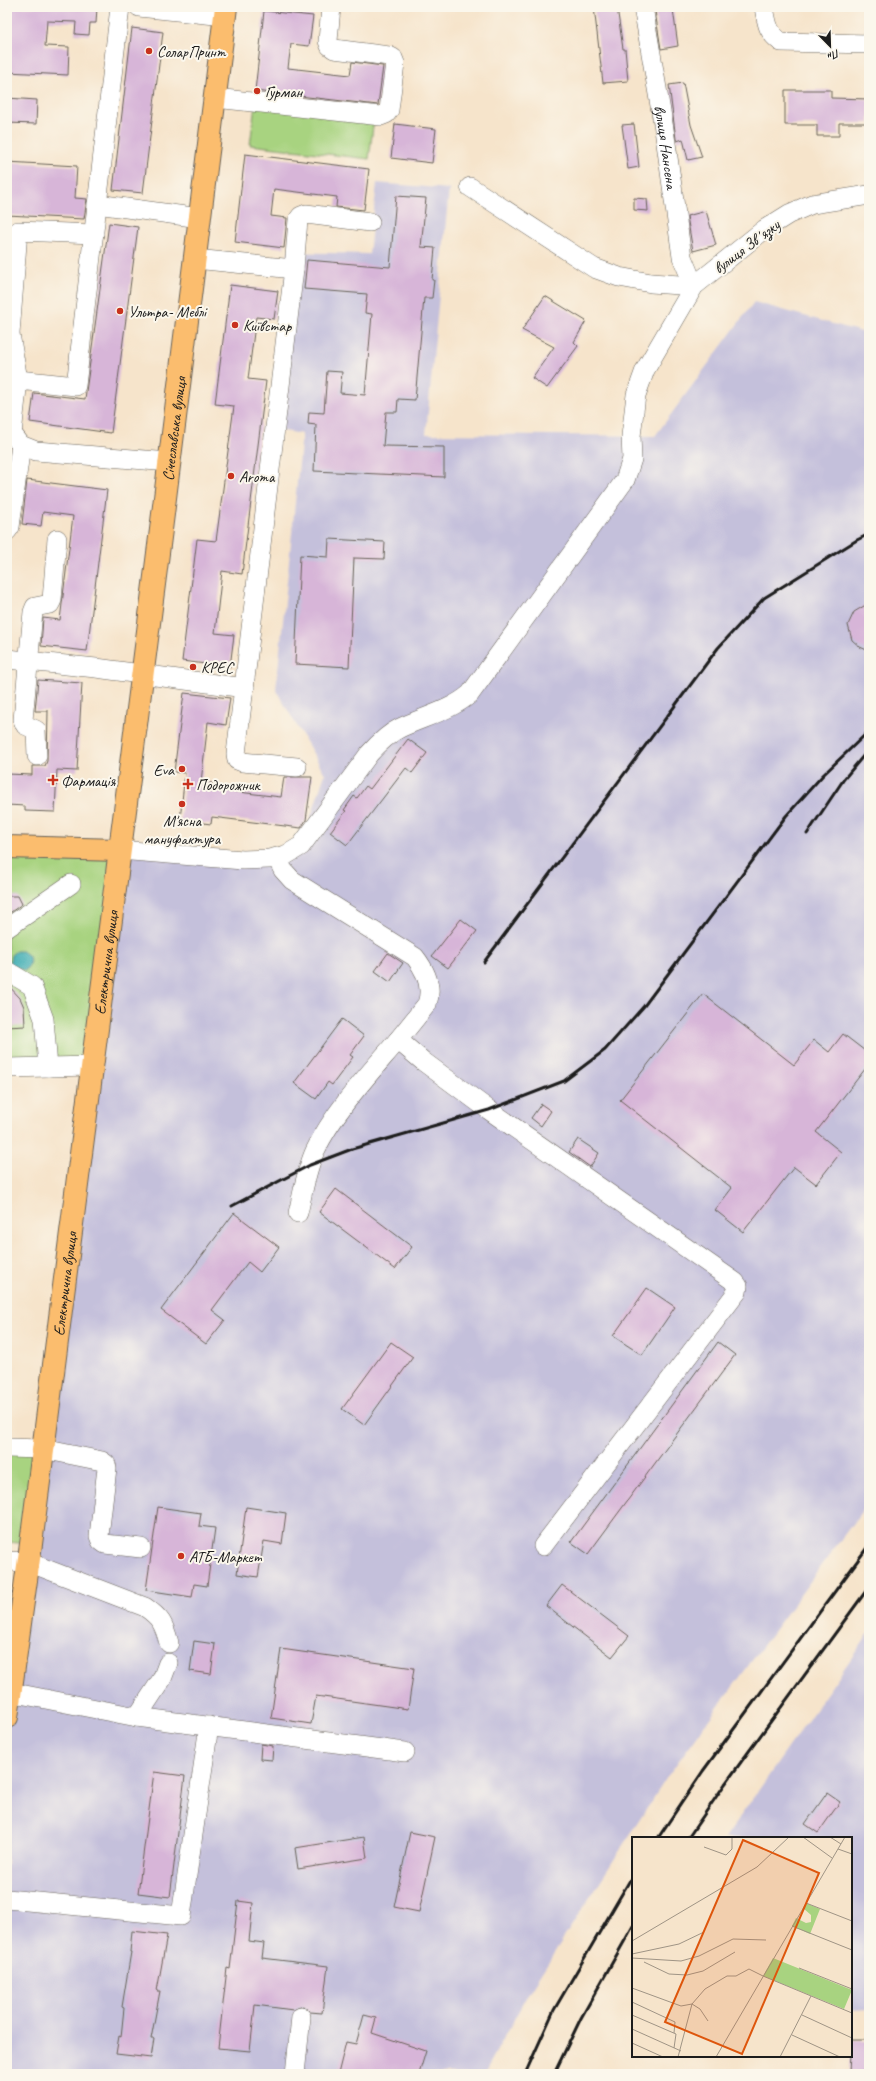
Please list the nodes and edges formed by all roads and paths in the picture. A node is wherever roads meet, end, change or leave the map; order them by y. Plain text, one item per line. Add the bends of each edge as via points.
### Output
1 (120, 7) edge
2 (139, 7) edge
3 (331, 7) edge
4 (643, 7) edge
5 (764, 7) edge
6 (226, 11) edge
7 (869, 44) edge
8 (214, 98) junction
9 (470, 188) dead end
10 (869, 195) edge
11 (97, 204) junction
12 (200, 218) junction
13 (370, 222) dead end
14 (94, 234) junction
15 (194, 259) junction
16 (294, 269) junction
17 (694, 286) junction
18 (18, 380) junction
19 (13, 435) edge
20 (169, 462) junction
21 (7, 531) edge
22 (57, 539) dead end
23 (7, 659) edge
24 (29, 660) junction
25 (142, 673) junction
26 (245, 688) junction
27 (37, 756) dead end
28 (297, 767) dead end
29 (7, 847) edge
30 (120, 850) junction
31 (277, 858) junction
32 (71, 884) dead end
33 (7, 928) edge
34 (7, 971) edge
35 (398, 1040) junction
36 (48, 1066) junction
37 (92, 1066) junction
38 (7, 1068) edge
39 (298, 1213) dead end
40 (7, 1448) edge
41 (43, 1449) junction
42 (543, 1546) dead end
43 (141, 1548) dead end
44 (17, 1562) edge
45 (169, 1643) dead end
46 (12, 1654) edge
47 (168, 1663) dead end
48 (10, 1692) junction
49 (7, 1717) edge
50 (137, 1717) junction
51 (209, 1726) junction
52 (405, 1752) dead end
53 (7, 1899) edge
54 (302, 2017) dead end
55 (295, 2074) edge

1 - 11 street
2 - 6 street
3 - 8 street via 328,42 330,46 334,49 393,58 395,63 389,110 386,114 381,116
4 - 17 street, вулиця Нансена via 682,257
5 - 7 street via 772,36 781,42
6 - 8 main road, Січеславська вулиця
8 - 12 main road, Січеславська вулиця
9 - 17 street via 594,268 619,277 651,283
10 - 17 street, вулиця Звʼязку via 812,204 789,214 765,228
11 - 12 street
11 - 14 street
12 - 15 main road, Січеславська вулиця
13 - 16 street via 306,214 301,216 298,220
14 - 18 street via 76,386
14 - 18 street via 18,231 10,334
15 - 16 street
15 - 20 main road, Січеславська вулиця
16 - 26 street
17 - 31 street via 645,370 636,396 631,436 632,459 625,480 475,688 461,701 399,729 382,741 369,754 301,846
18 - 19 street
19 - 20 street via 43,452
19 - 21 street via 10,527
20 - 25 main road, Січеславська вулиця
22 - 24 street via 52,600 50,604 35,607 33,612
23 - 24 street
24 - 25 street
24 - 27 street via 24,720 25,725 36,730
25 - 26 street
25 - 30 main road, Січеславська вулиця
26 - 28 street via 236,754 238,760
29 - 30 main road
30 - 31 street via 243,860
30 - 37 main road, Електрична вулиця
31 - 35 street via 292,880 415,957 422,967 427,977 430,998
32 - 33 street
34 - 36 street via 32,986 44,1019
35 - 39 street via 360,1084 315,1151
35 - 42 street via 489,1110 738,1286
36 - 37 street
36 - 38 street
37 - 41 main road, Електрична вулиця
40 - 41 street
41 - 43 street via 106,1464 100,1541 105,1544
41 - 44 main road, Електрична вулиця
44 - 45 street via 145,1607 159,1617 166,1629
44 - 46 main road, Електрична вулиця
46 - 48 main road, Електрична вулиця
47 - 50 street via 162,1679
48 - 49 main road, Електрична вулиця
48 - 50 street
50 - 51 street
51 - 52 street
51 - 53 street via 181,1916
54 - 55 street

